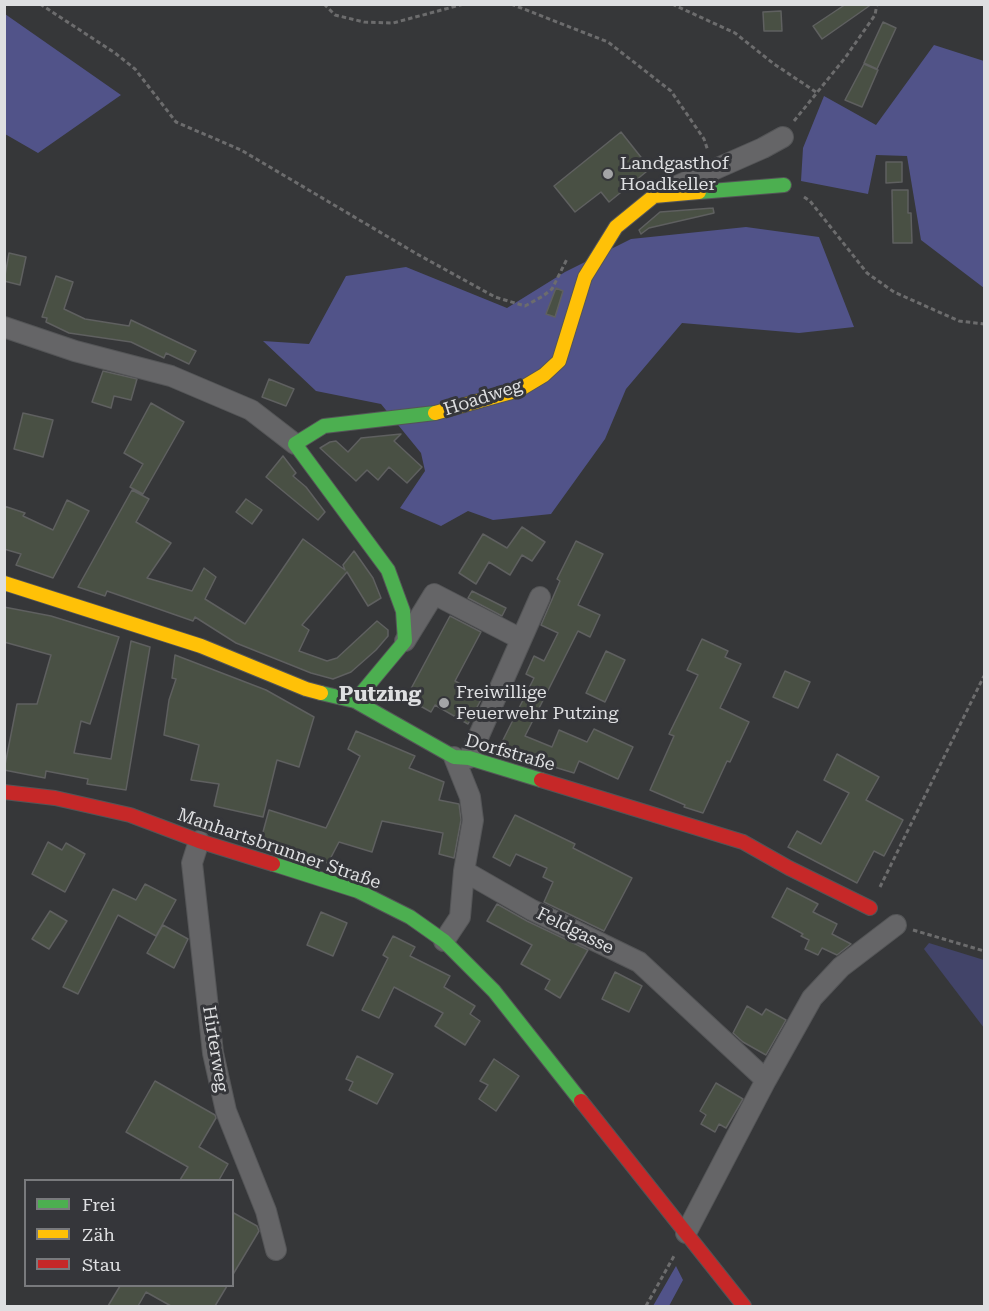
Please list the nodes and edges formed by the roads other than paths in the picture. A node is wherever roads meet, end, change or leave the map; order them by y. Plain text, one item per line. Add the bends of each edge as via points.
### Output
1 (783, 137) road end
2 (784, 185) road end
3 (654, 196) junction
4 (4, 327) edge
5 (295, 444) junction
6 (4, 583) edge
7 (540, 597) dead end
8 (521, 639) junction
9 (405, 641) junction
10 (355, 701) junction
11 (462, 757) junction
12 (4, 792) edge
13 (199, 841) junction
14 (464, 871) junction
15 (870, 908) road end
16 (896, 925) road end
17 (444, 941) junction
18 (766, 1080) junction
19 (686, 1233) junction
20 (276, 1250) dead end
21 (744, 1306) edge

1 - 3 street
2 - 3 street
3 - 5 street, Hoadweg via 616,226 585,277 559,361 544,375 519,390 438,413 324,426
4 - 5 street via 75,351 171,376 251,411
5 - 9 street via 388,570 403,611
6 - 10 street, Dorfstraße via 201,646 306,688
7 - 8 street
8 - 9 street via 434,594
8 - 11 street
9 - 10 street
10 - 11 street, Dorfstraße
11 - 14 street via 473,820
11 - 15 street, Dorfstraße via 743,843
12 - 13 street, Manhartsbrunner Straße via 55,798 130,815
13 - 17 street, Manhartsbrunner Straße via 358,891 410,917
13 - 20 street, Hirterweg via 192,863 213,1053 226,1111 266,1211
14 - 17 street via 460,917
14 - 18 street, Feldgasse via 532,910 639,962
16 - 18 street via 840,968 812,998
17 - 19 street, Manhartsbrunner Straße via 494,991
18 - 19 street
19 - 21 street, Manhartsbrunner Straße

